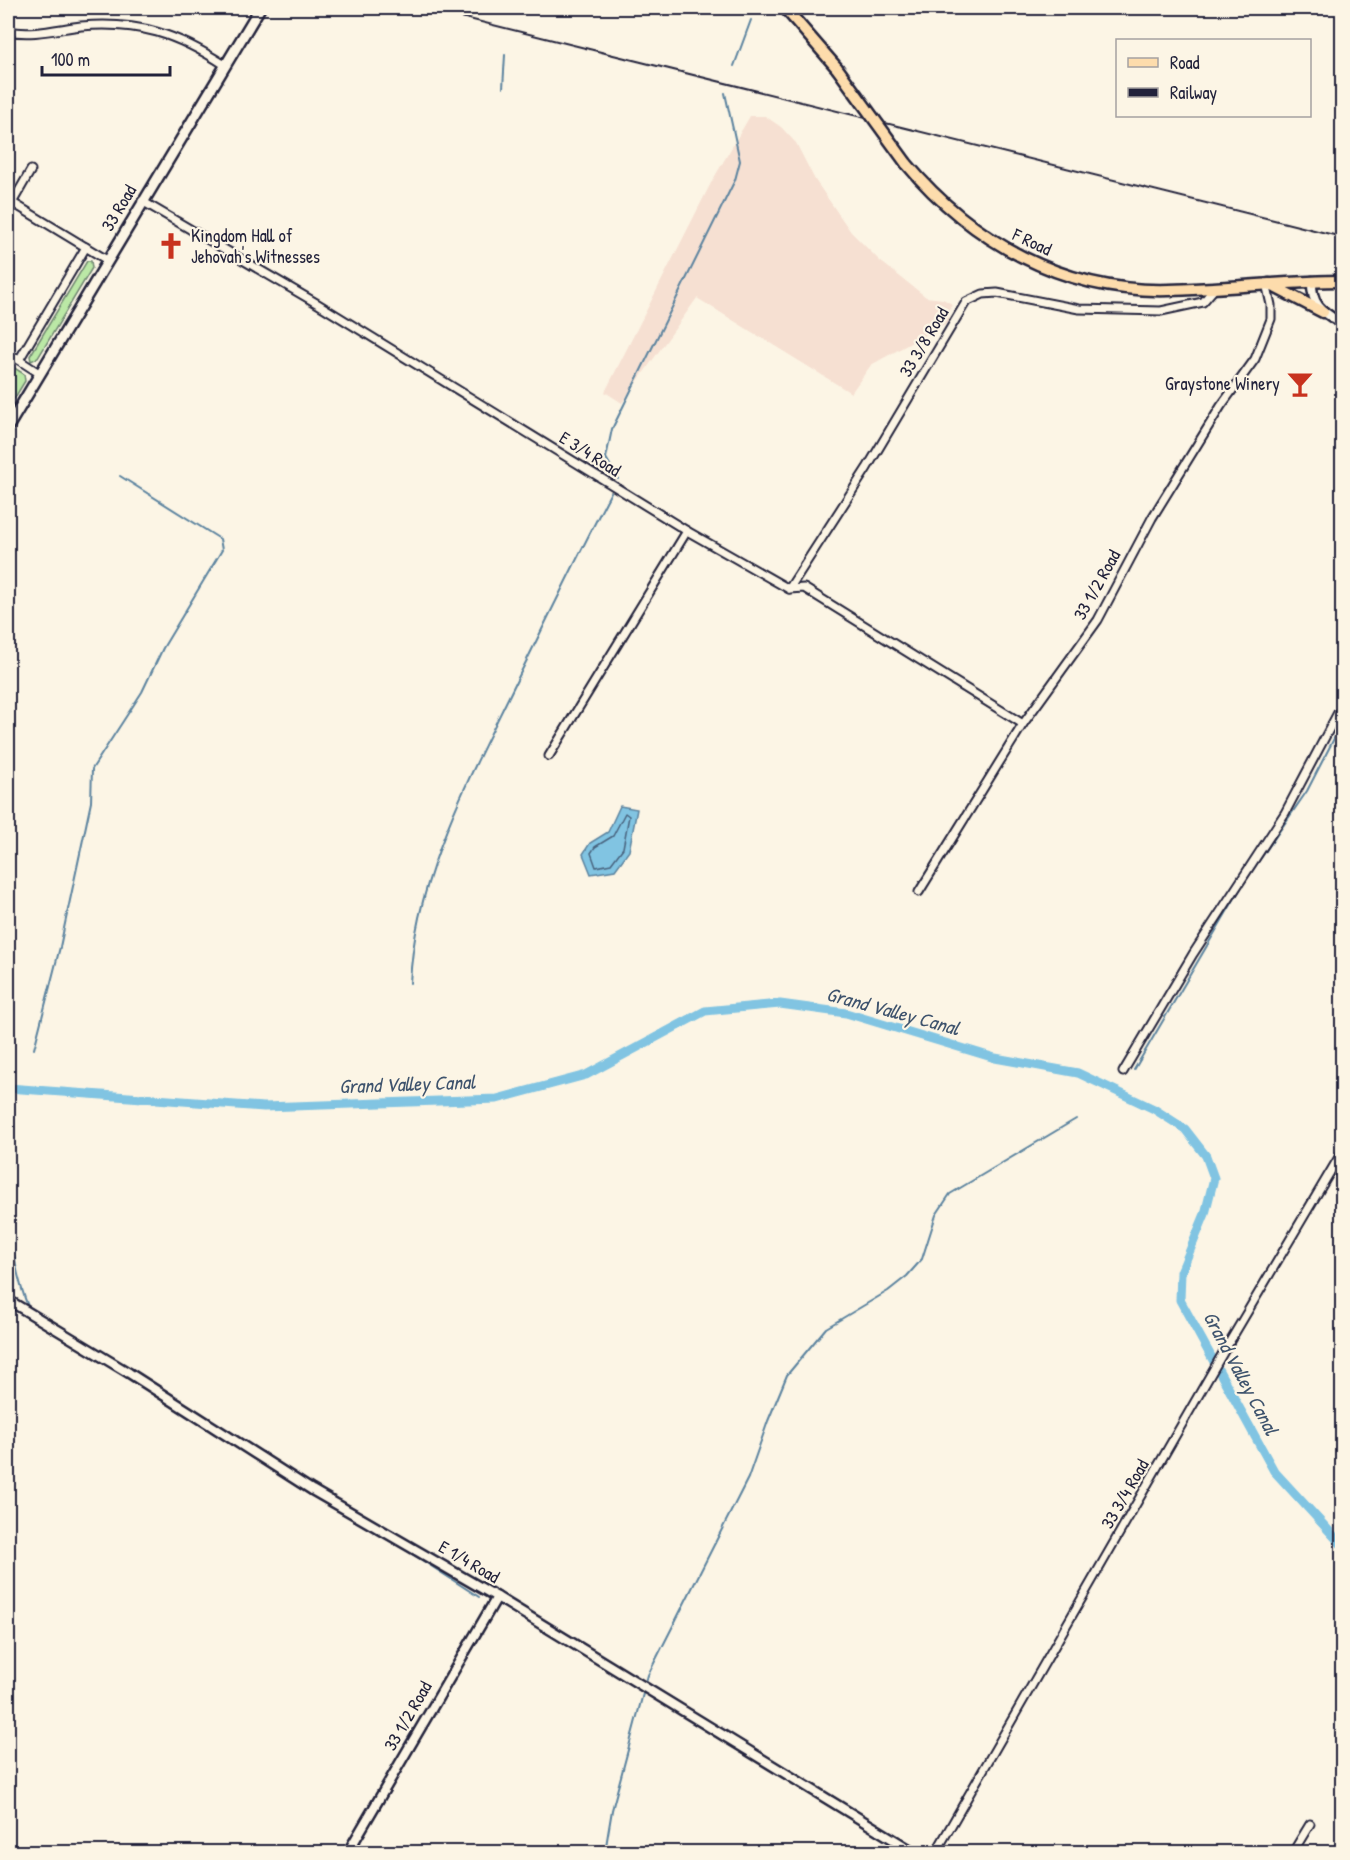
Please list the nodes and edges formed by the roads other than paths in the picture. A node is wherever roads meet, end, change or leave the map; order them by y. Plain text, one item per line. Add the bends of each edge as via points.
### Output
1 (260, 8) edge
2 (785, 8) edge
3 (8, 31) edge
4 (225, 66) junction
5 (31, 170) dead end
6 (142, 201) junction
7 (10, 202) edge
8 (86, 247) junction
9 (107, 260) junction
10 (1312, 281) junction
11 (1342, 281) edge
12 (1266, 283) junction
13 (1216, 286) junction
14 (1323, 312) junction
15 (1342, 324) edge
16 (8, 353) edge
17 (19, 360) junction
18 (39, 373) junction
19 (8, 427) edge
20 (687, 531) junction
21 (789, 589) junction
22 (1342, 705) edge
23 (1023, 724) junction
24 (549, 756) dead end
25 (919, 892) dead end
26 (1123, 1072) dead end
27 (1342, 1152) edge
28 (8, 1300) edge
29 (496, 1597) junction
30 (1310, 1824) dead end
31 (348, 1852) edge
32 (914, 1852) edge
33 (936, 1852) edge
34 (1293, 1852) edge

1 - 4 main road, 33 Road
2 - 13 main road, F Road, bridge via 837,68 906,163 934,195 969,225 1016,255 1076,278 1137,289
3 - 4 street via 138,26 182,39
4 - 6 main road, 33 Road
5 - 7 street
6 - 9 main road, 33 Road
6 - 20 street, E 3/4 Road via 318,304
7 - 8 street
8 - 9 street
8 - 17 street
9 - 18 main road, 33 Road
10 - 11 main road, F Road
10 - 12 main road, F Road
10 - 14 street via 1313,300
12 - 13 main road, F Road
12 - 14 main road
12 - 23 street, 33 1/2 Road via 1271,319 1255,359 1152,518 1098,620
13 - 21 street, 33 3/8 Road via 1203,302 1161,311 1079,309 997,293 966,302
14 - 15 street
16 - 17 street
17 - 18 street
18 - 19 main road, 33 Road
20 - 21 street, E 3/4 Road
20 - 24 street
21 - 23 street, E 3/4 Road via 804,588
22 - 26 street via 1285,813 1193,954
23 - 25 street, 33 1/2 Road
27 - 33 street, 33 3/4 Road
28 - 29 street, E 1/4 Road via 312,1490
29 - 31 street, 33 1/2 Road
29 - 32 street, E 1/4 Road
30 - 34 street

